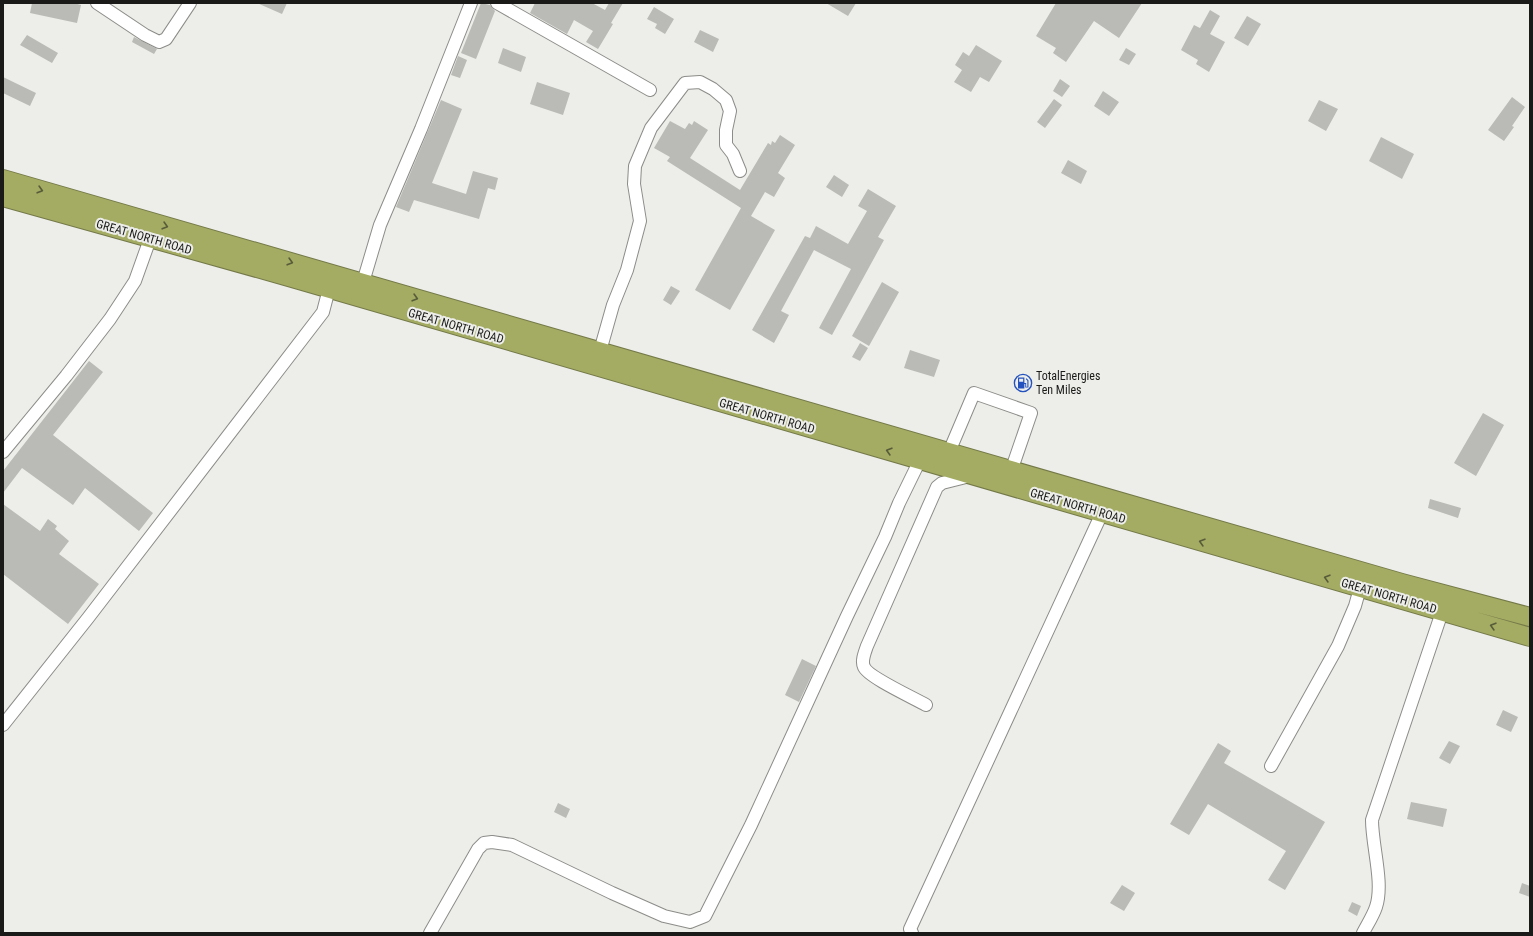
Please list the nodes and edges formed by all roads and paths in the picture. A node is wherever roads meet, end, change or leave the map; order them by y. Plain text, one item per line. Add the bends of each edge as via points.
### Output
1 (97, 3) edge
2 (190, 3) edge
3 (471, 3) edge
4 (498, 3) edge
5 (650, 90) dead end
6 (740, 171) dead end
7 (3, 179) edge
8 (3, 197) edge
9 (150, 239) junction
10 (330, 281) junction
11 (361, 290) junction
12 (600, 351) junction
13 (3, 452) edge
14 (946, 459) junction
15 (920, 460) junction
16 (973, 476) junction
17 (1009, 478) junction
18 (1102, 513) junction
19 (1360, 588) junction
20 (1442, 612) junction
21 (1530, 617) edge
22 (1530, 637) edge
23 (926, 704) dead end
24 (3, 725) edge
25 (1270, 766) dead end
26 (430, 933) edge
27 (912, 933) edge
28 (1363, 933) edge

1 - 2 street via 159,42 166,39
3 - 11 street via 380,226
4 - 5 street
6 - 12 street via 726,145 730,111 726,100 700,82 685,83 651,128 635,166 634,184 640,221
7 -> 10 highway, GREAT NORTH ROAD
8 - 9 highway, GREAT NORTH ROAD
9 - 10 highway, GREAT NORTH ROAD
9 - 13 street via 135,281 110,319
10 - 11 highway, GREAT NORTH ROAD
10 - 24 street via 323,312
11 -> 12 highway, GREAT NORTH ROAD
15 -> 11 highway, GREAT NORTH ROAD
12 - 14 highway, GREAT NORTH ROAD
14 - 15 highway, GREAT NORTH ROAD
14 - 16 highway, GREAT NORTH ROAD
14 - 17 highway, GREAT NORTH ROAD
14 - 17 street via 974,393 1031,413
15 - 26 street via 751,825 705,916 690,922 664,916 512,845 492,842 484,843 478,849
16 - 17 highway, GREAT NORTH ROAD
16 - 23 street via 942,483 937,487 867,646 863,661 864,668 874,676
17 - 18 highway, GREAT NORTH ROAD
17 - 21 highway, GREAT NORTH ROAD
19 -> 18 highway, GREAT NORTH ROAD
18 - 27 street via 910,930
19 - 20 highway, GREAT NORTH ROAD
19 - 25 street via 1338,646
22 -> 20 highway, GREAT NORTH ROAD
20 - 28 street via 1372,820 1378,896 1376,908

